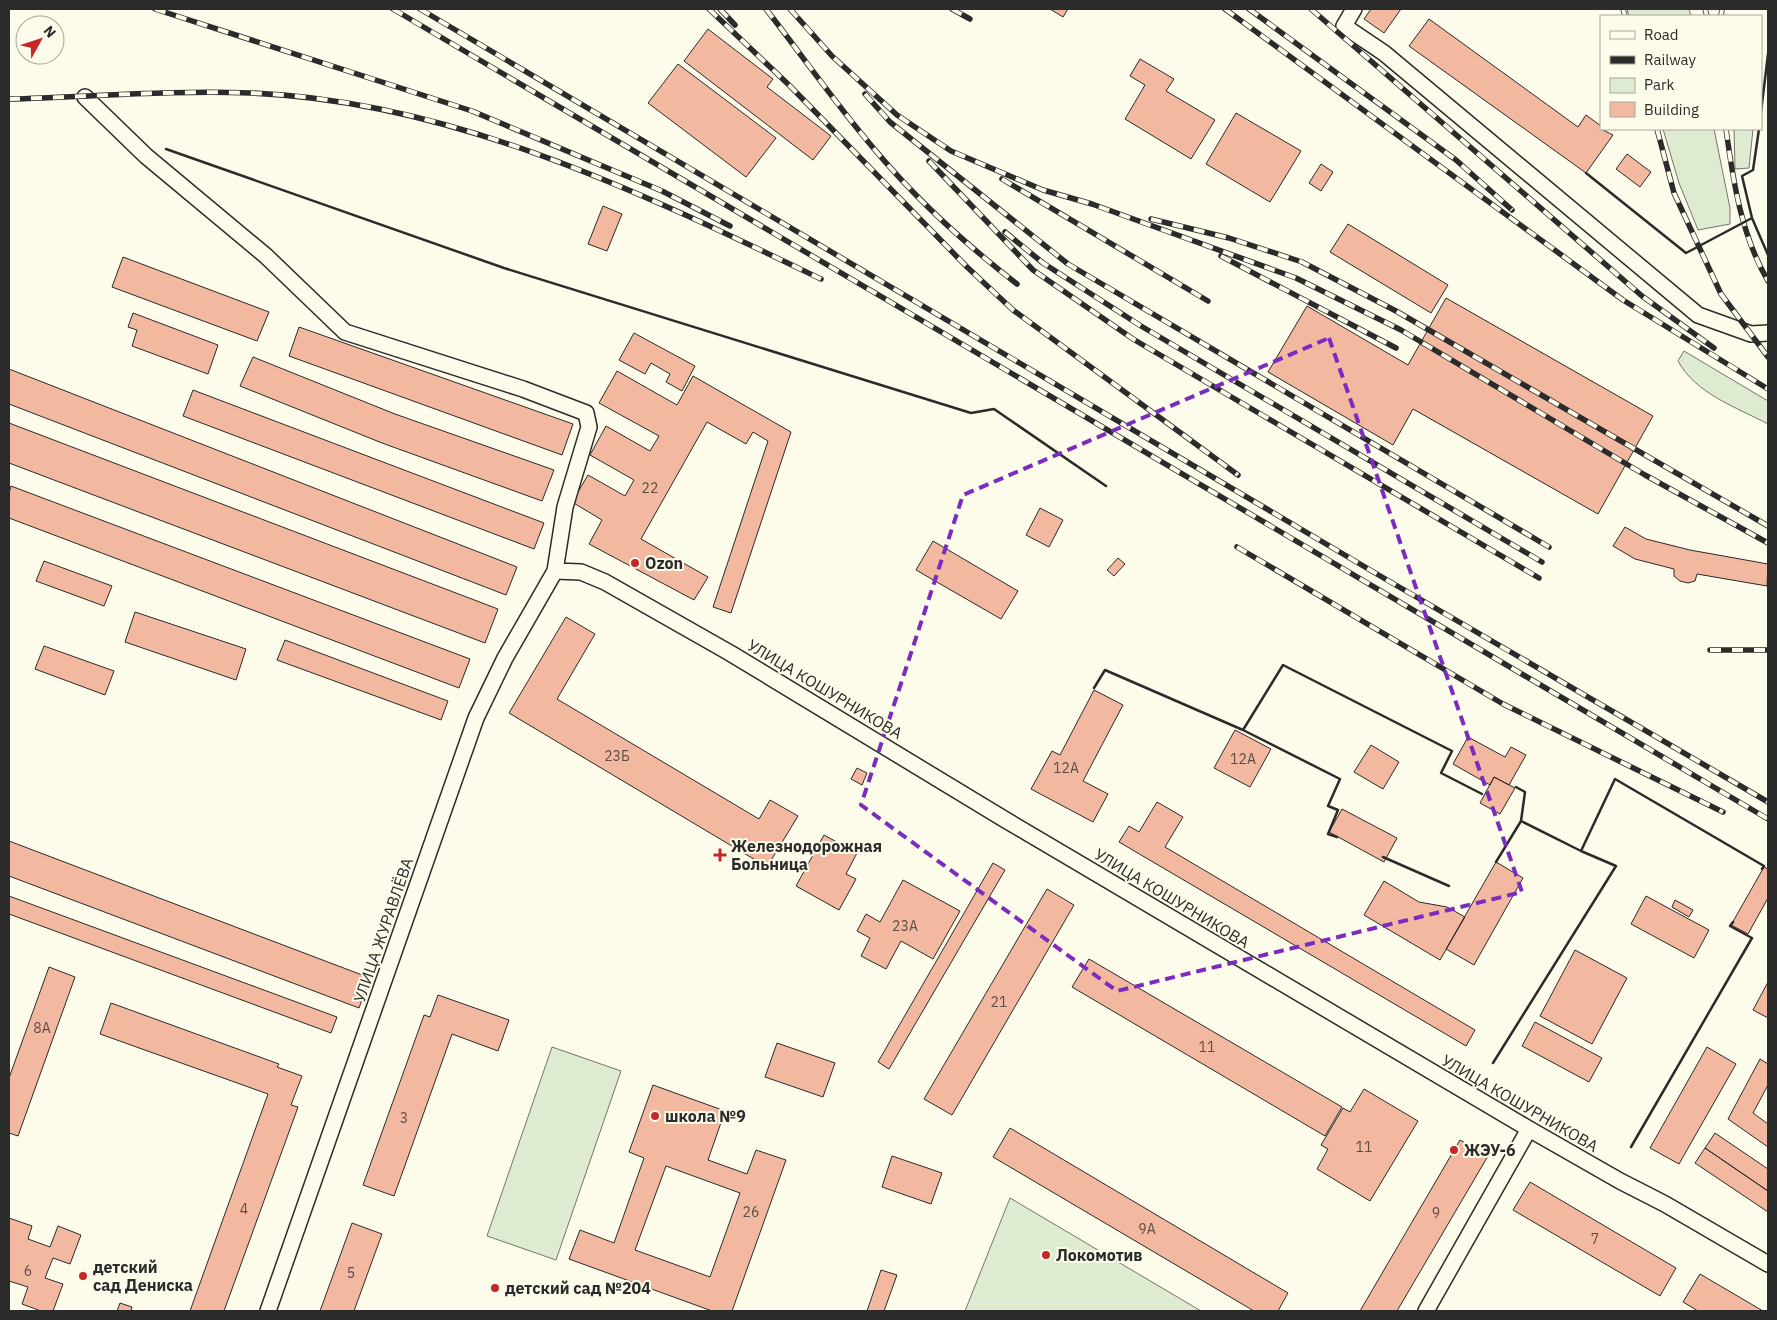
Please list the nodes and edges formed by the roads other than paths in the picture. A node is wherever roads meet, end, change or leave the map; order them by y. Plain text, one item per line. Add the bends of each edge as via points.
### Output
1 (1354, 9) edge
2 (85, 97) dead end
3 (1768, 333) edge
4 (555, 571) junction
5 (1529, 1129) junction
6 (1768, 1264) edge
7 (268, 1311) edge
8 (1426, 1311) edge

1 - 3 street via 1344,26 1384,53 1698,315 1751,334
2 - 4 street via 146,156 266,256 345,332 523,389 586,414 589,427 565,506
4 - 5 street, УЛИЦА КОШУРНИКОВА via 581,572 605,582 730,653 1018,828
4 - 7 street, УЛИЦА ЖУРАВЛЁВА via 505,658 476,718
5 - 6 street, УЛИЦА КОШУРНИКОВА
5 - 8 street

